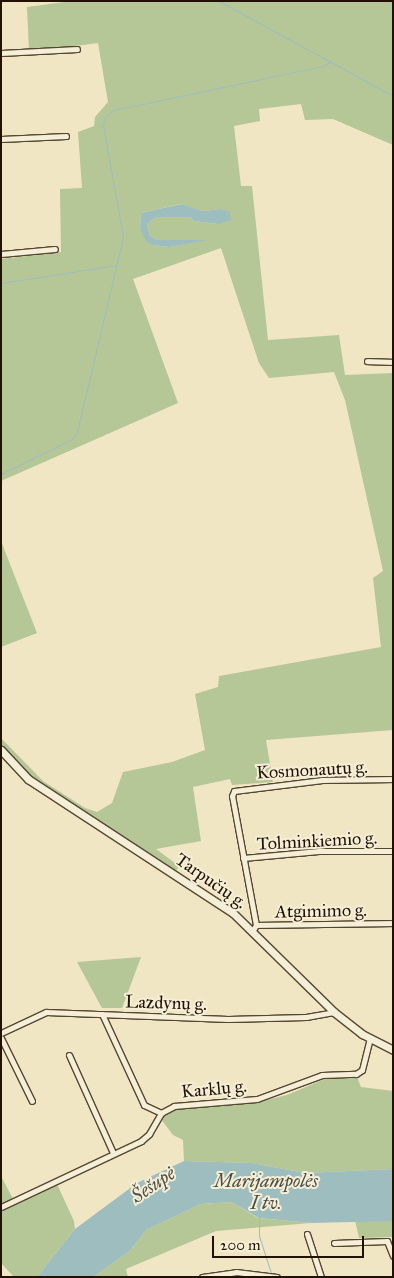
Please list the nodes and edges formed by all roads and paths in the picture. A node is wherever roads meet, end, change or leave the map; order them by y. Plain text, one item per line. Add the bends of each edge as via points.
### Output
1 (76, 49) dead end
2 (1, 53) edge
3 (66, 136) dead end
4 (1, 139) edge
5 (55, 250) dead end
6 (1, 254) edge
7 (367, 362) dead end
8 (393, 362) edge
9 (1, 750) edge
10 (393, 779) edge
11 (393, 851) edge
12 (243, 858) junction
13 (393, 923) edge
14 (255, 928) junction
15 (334, 1012) junction
16 (102, 1014) junction
17 (1, 1033) edge
18 (1, 1038) edge
19 (370, 1039) junction
20 (393, 1050) edge
21 (69, 1056) dead end
22 (32, 1101) dead end
23 (161, 1113) junction
24 (113, 1153) junction
25 (1, 1207) edge
26 (307, 1234) dead end
27 (334, 1243) dead end
28 (393, 1256) edge
29 (222, 1276) edge
30 (202, 1277) edge
31 (276, 1277) edge
32 (322, 1277) edge

1 - 2 street
3 - 4 street
5 - 6 street
7 - 8 street
9 - 14 main road, Tarpučių g. via 28,779
10 - 12 street, Kosmonautų g. via 322,780 234,791 232,796
11 - 12 street, Tolminkiemio g. via 319,851
12 - 14 street
13 - 14 street, Atgimimo g.
14 - 15 main road, Tarpučių g.
15 - 16 street, Lazdynų g. via 306,1018 228,1019
15 - 19 main road, Tarpučių g.
16 - 17 street, Lazdynų g. via 46,1012
16 - 23 street via 144,1104
18 - 22 street
19 - 20 main road, Tarpučių g.
19 - 23 street, Karklų g. via 362,1070 356,1074 322,1075 268,1097 174,1106
21 - 24 street
23 - 24 street, Karklų g. via 149,1134
24 - 25 street, Karklų g.
26 - 32 street
27 - 28 street via 387,1241
29 - 30 street
29 - 31 street via 252,1272

